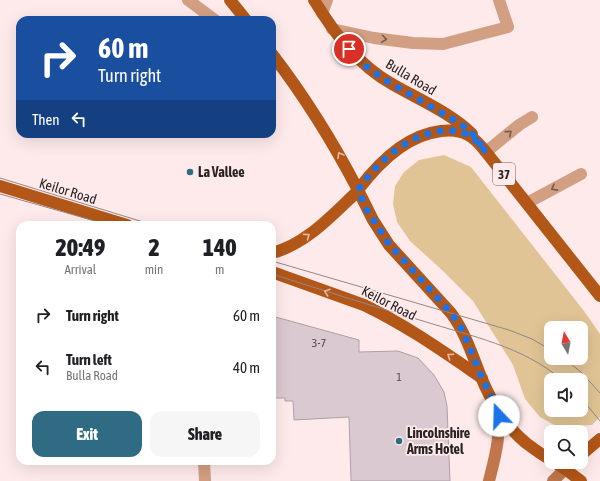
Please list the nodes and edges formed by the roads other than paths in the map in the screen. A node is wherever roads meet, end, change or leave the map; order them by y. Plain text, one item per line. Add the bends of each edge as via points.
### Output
1 (188, 0) edge
2 (230, 0) edge
3 (314, 0) edge
4 (327, 0) edge
5 (499, 0) edge
6 (322, 13) junction
7 (210, 16) edge
8 (243, 16) edge
9 (332, 29) junction
10 (276, 59) edge
11 (276, 64) edge
12 (285, 70) junction
13 (532, 117) dead end
14 (486, 152) junction
15 (581, 174) dead end
16 (0, 186) edge
17 (358, 190) junction
18 (526, 203) junction
19 (114, 221) edge
20 (276, 252) edge
21 (276, 273) edge
22 (600, 296) edge
23 (482, 378) junction
24 (497, 408) junction
25 (600, 439) edge
26 (588, 449) edge
27 (544, 456) edge
28 (204, 465) edge
29 (566, 469) edge
30 (571, 469) edge
31 (205, 481) edge
32 (489, 481) edge
33 (552, 481) edge
34 (581, 481) edge

1 - 7 street
2 - 8 main road
3 - 6 main road, Bulla Road / 37
4 - 6 street
9 -> 5 street via 374,38 443,44 508,28
6 - 9 main road, Bulla Road / 37
9 - 14 main road, Bulla Road / 37 via 367,67 390,84 461,124 472,133
10 - 12 main road
11 - 12 street
17 -> 12 main road via 328,135
14 -> 13 street
14 - 17 main road, 37 via 467,134 454,131 428,133 398,148 370,174
14 - 18 main road, 37
15 -> 18 street
16 - 19 main road, Keilor Road
20 -> 17 main road via 305,238
17 - 23 main road via 367,210 389,244 458,323
18 - 22 main road, 37
23 -> 21 main road, Keilor Road via 375,310
23 - 24 main road
24 - 27 main road via 520,438
24 - 32 main road via 498,438
25 - 26 main road
28 - 31 street
29 - 33 main road
30 - 34 main road

